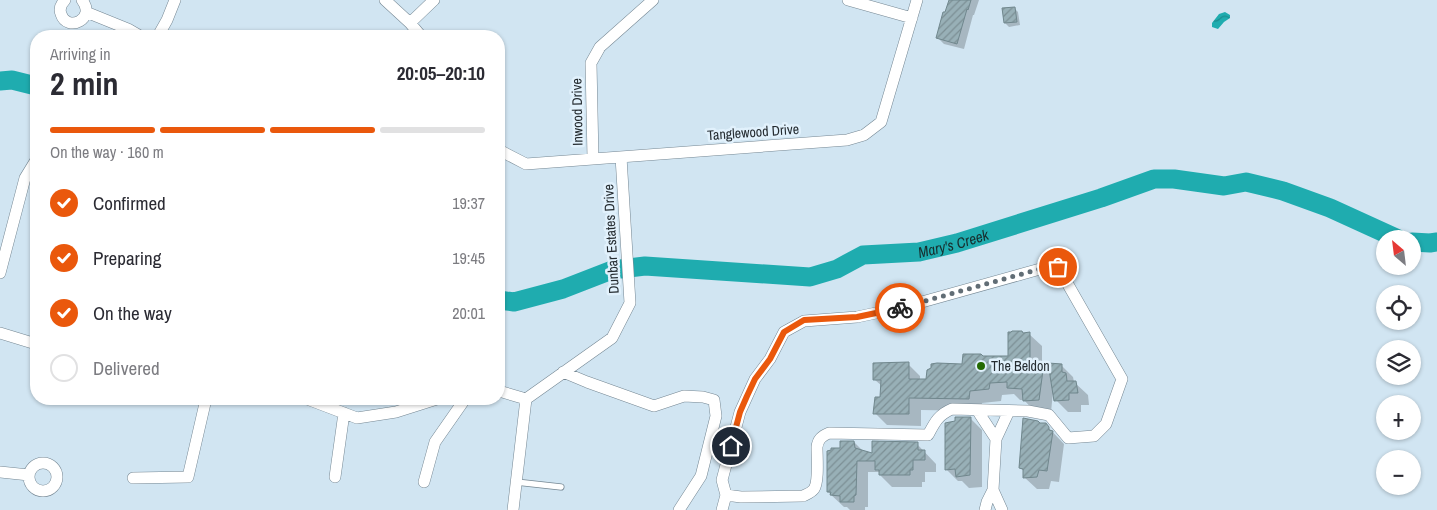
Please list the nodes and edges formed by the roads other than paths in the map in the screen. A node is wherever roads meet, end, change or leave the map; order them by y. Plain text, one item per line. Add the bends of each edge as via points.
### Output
1 (65, 0) edge
2 (82, 0) edge
3 (175, 0) edge
4 (384, 0) edge
5 (434, 0) edge
6 (653, 0) edge
7 (848, 0) edge
8 (917, 0) edge
9 (86, 12) junction
10 (912, 18) junction
11 (410, 23) junction
12 (130, 30) edge
13 (161, 30) edge
14 (416, 30) edge
15 (505, 153) edge
16 (621, 157) junction
17 (593, 159) junction
18 (30, 170) edge
19 (0, 273) edge
20 (0, 333) edge
21 (30, 342) edge
22 (563, 372) junction
23 (505, 394) edge
24 (526, 399) junction
25 (205, 405) edge
26 (323, 405) edge
27 (418, 405) edge
28 (461, 405) edge
29 (976, 410) junction
30 (1009, 410) junction
31 (344, 413) junction
32 (996, 439) junction
33 (0, 472) edge
34 (29, 475) dead end
35 (335, 477) dead end
36 (133, 478) dead end
37 (424, 482) dead end
38 (516, 482) junction
39 (561, 487) dead end
40 (993, 490) junction
41 (726, 495) junction
42 (513, 510) edge
43 (679, 510) edge
44 (722, 510) edge
45 (985, 510) edge
46 (1002, 510) edge

1 - 9 street via 60,10 66,21 79,22
2 - 9 street
3 - 13 street
4 - 11 street
5 - 11 street
6 - 17 street, Inwood Drive via 600,47 591,64
7 - 10 street
8 - 10 street, Tanglewood Drive
9 - 12 street
10 - 16 street, Tanglewood Drive via 881,122 864,135 847,140
11 - 14 street
15 - 17 street, Tanglewood Drive via 526,164
16 - 17 street, Tanglewood Drive
16 - 22 street, Dunbar Estates Drive via 630,303 612,338
18 - 19 street via 25,178
20 - 21 street
22 - 24 street, Dunbar Estates Drive
22 - 43 street via 654,406 684,396 714,400 716,416 701,476
23 - 24 street
24 - 38 street
25 - 36 street via 188,477
26 - 31 street
27 - 31 street via 357,418
28 - 37 street via 435,442
29 - 30 street
29 - 32 street
29 - 41 street via 952,409 943,413 928,435 829,433 822,436 818,442 816,483 809,494
30 - 32 street
30 - 41 street via 1049,415 1068,438 1094,436 1106,424 1122,379 1058,267 857,317 804,320 784,332 755,379 740,412 722,480
31 - 35 street
32 - 40 street
33 - 34 street
38 - 39 lane
38 - 42 street
40 - 45 street
40 - 46 street
41 - 44 street

